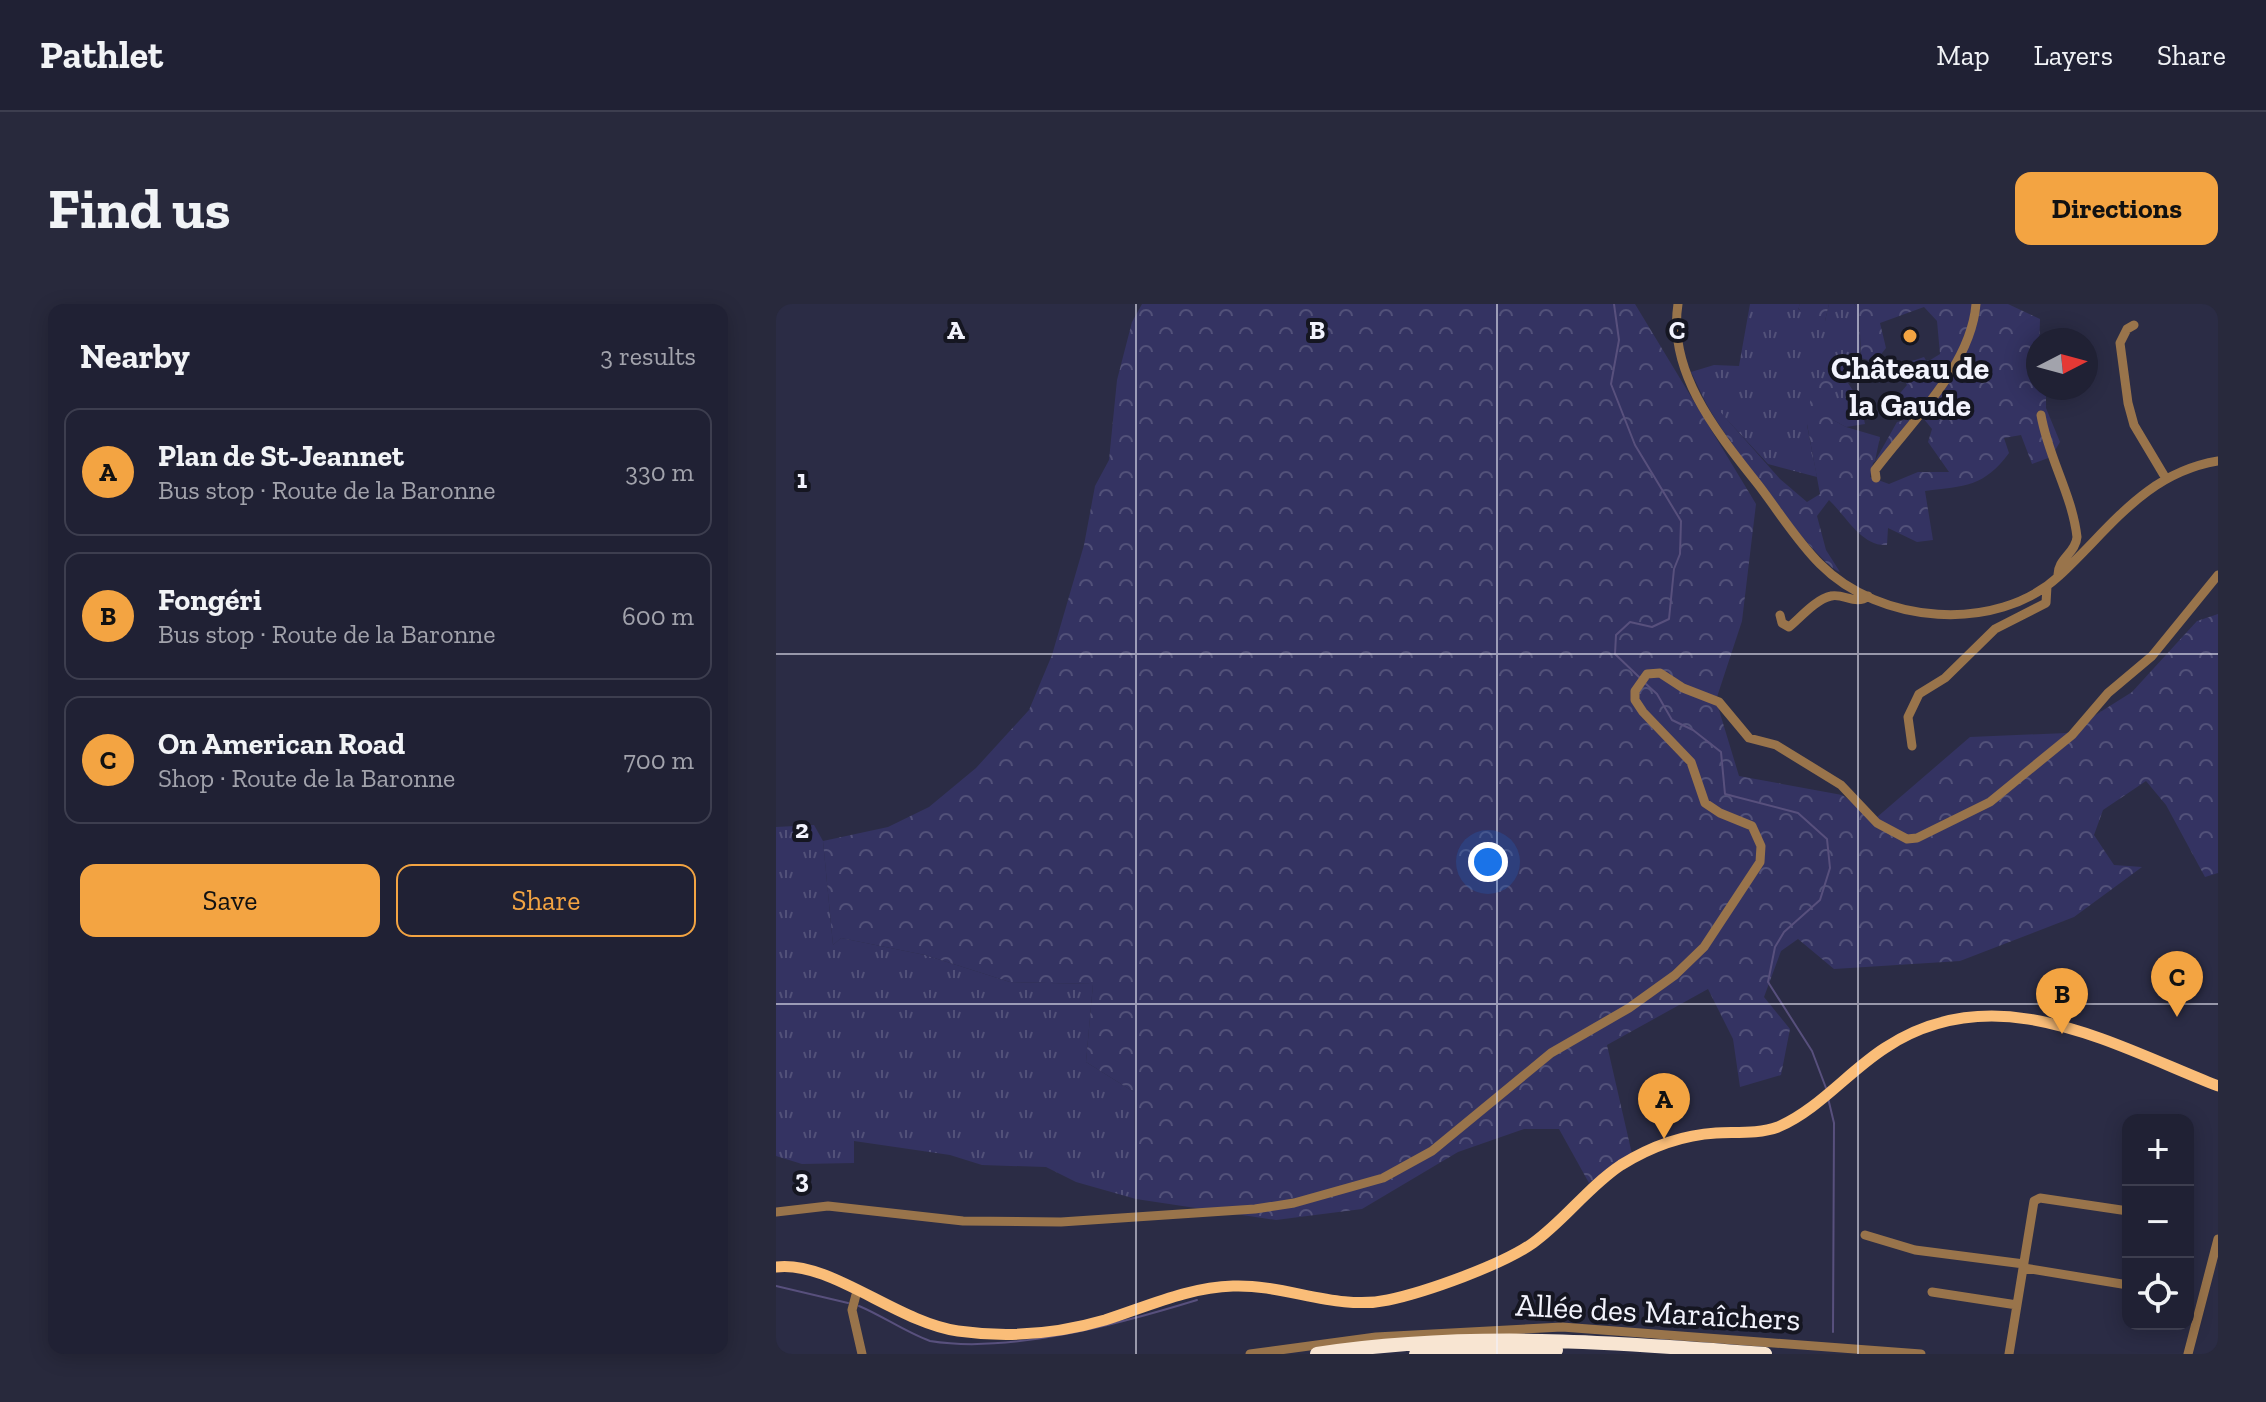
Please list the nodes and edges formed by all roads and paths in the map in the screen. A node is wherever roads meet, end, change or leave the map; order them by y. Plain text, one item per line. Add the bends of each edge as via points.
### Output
1 (1678, 304) edge
2 (1976, 304) edge
3 (2134, 325) dead end
4 (2041, 415) dead end
5 (2218, 461) edge
6 (2165, 477) junction
7 (1876, 478) dead end
8 (2218, 575) edge
9 (2058, 576) junction
10 (2047, 586) junction
11 (1868, 596) junction
12 (1780, 615) dead end
13 (1912, 746) dead end
14 (2218, 1086) edge
15 (2122, 1210) edge
16 (776, 1212) edge
17 (1865, 1235) dead end
18 (2218, 1239) edge
19 (2024, 1266) junction
20 (776, 1267) edge
21 (2122, 1284) edge
22 (857, 1291) junction
23 (1932, 1292) dead end
24 (2194, 1300) edge
25 (2200, 1302) junction
26 (2017, 1305) junction
27 (862, 1354) edge
28 (1250, 1354) edge
29 (1317, 1354) edge
30 (1416, 1354) edge
31 (1644, 1354) edge
32 (1765, 1354) edge
33 (1921, 1354) edge
34 (2009, 1354) edge
35 (2188, 1354) edge

1 - 11 street via 1676,335 1683,365 1721,437 1820,564
2 - 7 street via 1966,342 1875,470
3 - 6 street via 2120,343 2128,403 2134,425
4 - 9 street via 2077,537
5 - 6 street
6 - 9 street via 2132,502
8 - 16 street via 2152,656 2108,693 2072,735 1990,802 1917,838 1907,839 1877,823 1841,785 1776,745 1749,738 1719,702 1660,673 1647,674 1635,700 1691,762 1705,803 1748,822 1756,831 1760,862 1690,961 1629,1008 1551,1053 1410,1166 1294,1203 1242,1210 1061,1222 963,1221 828,1206
9 - 10 street
10 - 11 street via 2008,606 1966,616
10 - 13 street via 2046,603 1995,629 1945,678 1919,694 1908,717
11 - 12 street via 1857,601 1824,598 1789,627
14 - 22 main road via 2082,1033 1976,1015 1917,1030 1884,1048 1773,1129 1696,1135 1654,1147 1598,1181 1520,1251 1393,1299 1351,1302 1267,1287 1220,1287 1077,1327 1024,1334 934,1326
15 - 19 street via 2034,1201
17 - 19 street via 1915,1250
18 - 25 street
19 - 21 street
19 - 26 street
20 - 22 main road via 818,1271
22 - 27 street via 852,1310
23 - 26 street
24 - 25 street
25 - 35 street
26 - 34 street
28 - 33 street, Allée des Maraîchers via 1376,1337 1562,1327
29 - 32 highway via 1502,1340
30 - 31 highway

